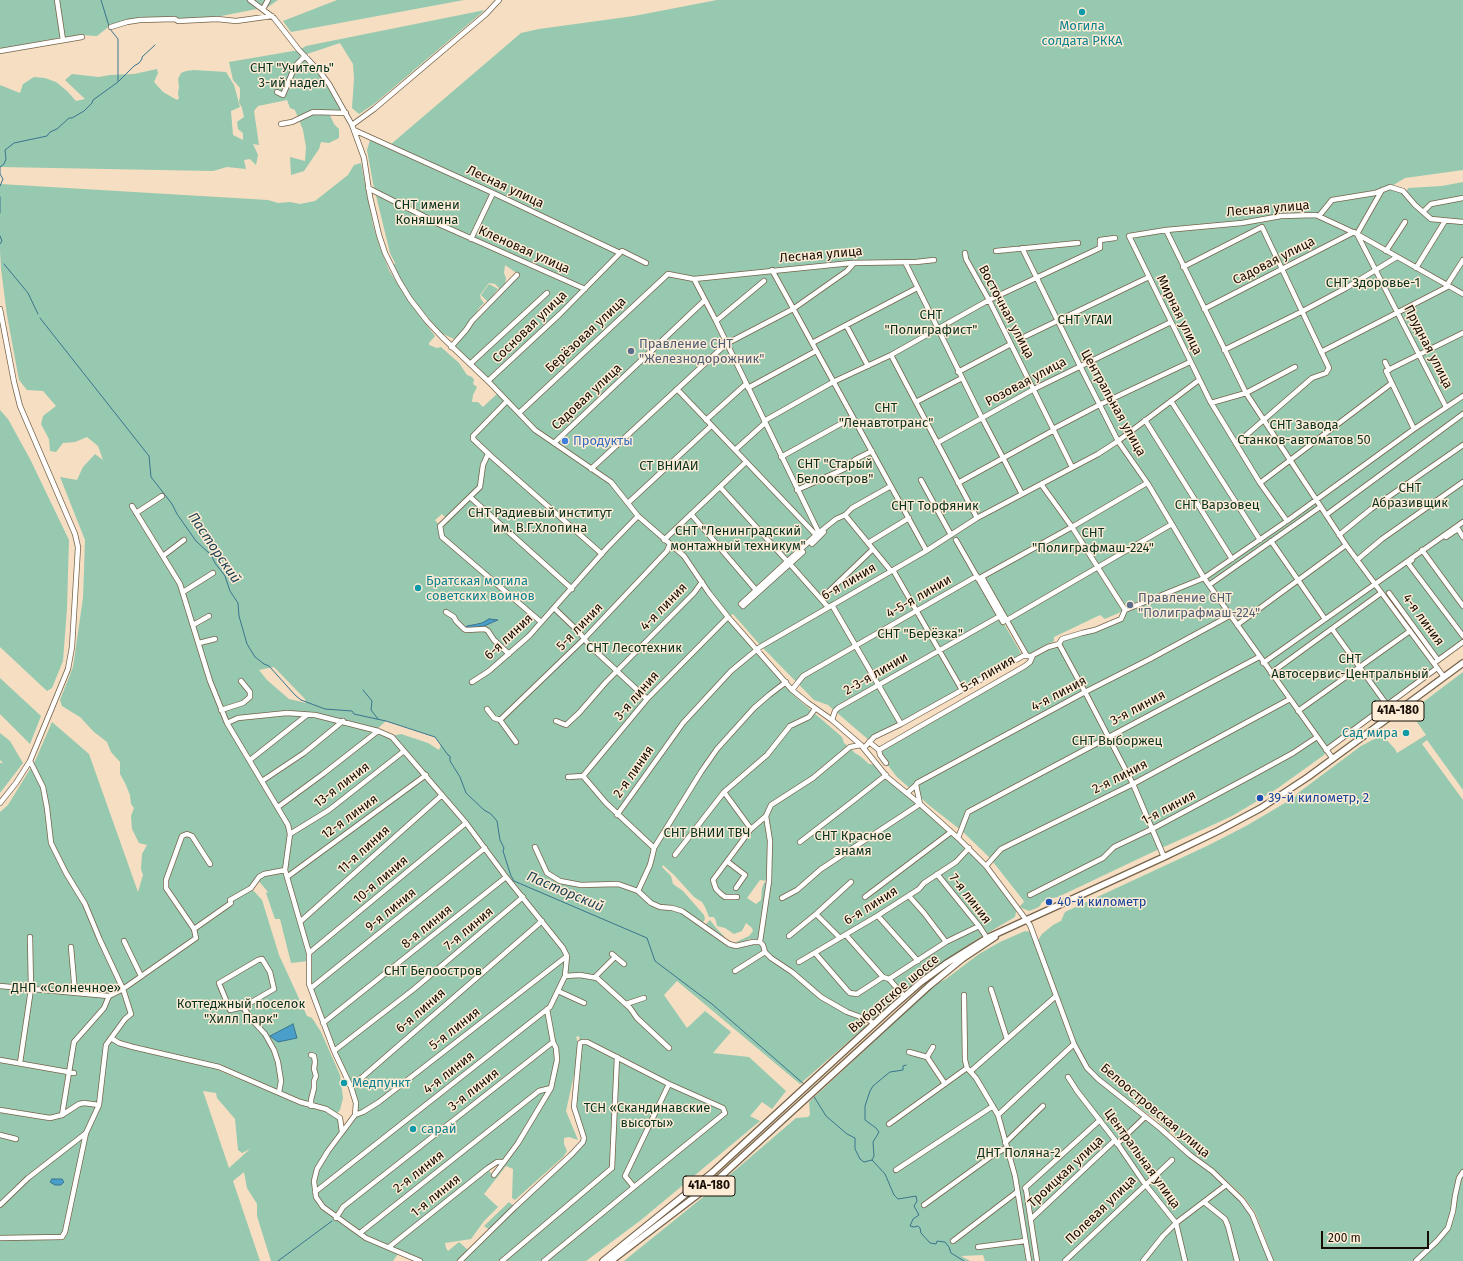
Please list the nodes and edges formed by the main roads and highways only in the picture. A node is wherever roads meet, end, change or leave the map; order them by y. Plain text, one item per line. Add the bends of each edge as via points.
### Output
1 (1463, 663) edge
2 (1012, 927) junction
3 (603, 1261) edge
4 (611, 1261) edge

1 - 2 main road, Выборгское шоссе / 41А-180 via 1281,795 1218,831
2 - 3 main road, Выборгское шоссе / 41А-180 via 987,938 947,963 904,996 713,1172
2 - 4 main road, Выборгское шоссе / 41А-180 via 976,949 940,976 718,1179

